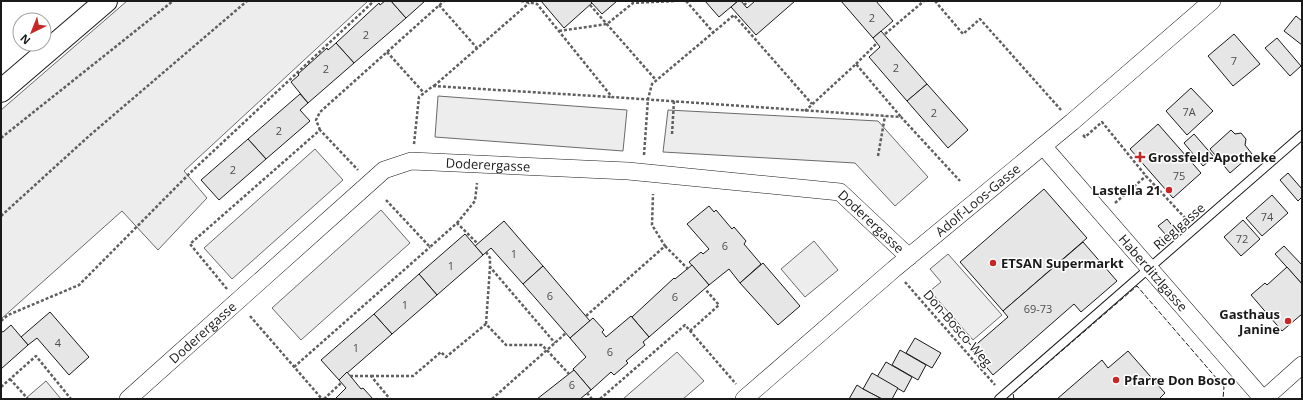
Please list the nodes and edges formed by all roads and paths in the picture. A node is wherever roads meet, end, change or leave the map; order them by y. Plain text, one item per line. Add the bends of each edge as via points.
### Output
1 (106, 1) edge
2 (173, 1) edge
3 (247, 1) edge
4 (374, 1) edge
5 (444, 1) edge
6 (521, 1) edge
7 (674, 1) edge
8 (686, 1) edge
9 (749, 1) edge
10 (924, 1) edge
11 (935, 1) edge
12 (1212, 1) edge
13 (529, 3) junction
14 (439, 5) junction
15 (590, 5) dead end
16 (744, 5) dead end
17 (607, 24) junction
18 (559, 31) junction
19 (714, 32) junction
20 (885, 34) dead end
21 (877, 43) dead end
22 (477, 48) junction
23 (387, 52) junction
24 (856, 64) junction
25 (656, 80) junction
26 (434, 86) junction
27 (1, 91) edge
28 (424, 93) junction
29 (612, 97) junction
30 (648, 99) junction
31 (674, 101) junction
32 (812, 104) junction
33 (805, 111) junction
34 (885, 116) junction
35 (901, 117) junction
36 (1072, 122) junction
37 (320, 130) junction
38 (672, 134) dead end
39 (1302, 135) edge
40 (1, 138) edge
41 (413, 146) dead end
42 (1043, 146) junction
43 (878, 156) dead end
44 (644, 158) dead end
45 (362, 174) dead end
46 (1146, 176) junction
47 (960, 180) dead end
48 (478, 183) dead end
49 (653, 194) dead end
50 (386, 200) dead end
51 (1102, 214) junction
52 (1, 216) edge
53 (457, 223) junction
54 (1195, 228) junction
55 (478, 244) dead end
56 (665, 246) junction
57 (430, 247) junction
58 (486, 252) dead end
59 (909, 257) junction
60 (490, 267) junction
61 (1149, 268) junction
62 (688, 269) dead end
63 (894, 269) junction
64 (705, 289) dead end
65 (229, 291) dead end
66 (250, 316) dead end
67 (586, 316) dead end
68 (1, 321) edge
69 (486, 324) junction
70 (690, 331) junction
71 (566, 333) dead end
72 (556, 343) junction
73 (547, 350) junction
74 (1302, 365) edge
75 (294, 367) junction
76 (569, 374) dead end
77 (350, 376) dead end
78 (371, 376) junction
79 (10, 379) junction
80 (341, 383) dead end
81 (1, 387) edge
82 (587, 393) dead end
83 (1001, 397) edge
84 (745, 398) edge
85 (28, 399) edge
86 (71, 399) edge
87 (128, 399) edge
88 (323, 399) edge
89 (390, 399) edge
90 (492, 399) edge
91 (592, 399) edge
92 (600, 399) edge
93 (1263, 399) edge

1 - 27 main road
2 - 40 path
3 - 52 path via 89,136
4 - 68 path via 191,172 79,285 8,315
5 - 14 path
6 - 13 path
7 - 17 path via 633,3
8 - 19 path
9 - 16 path
10 - 20 path
11 - 36 path via 963,34 980,19
12 - 36 street, Adolf-Loos-Gasse
13 - 18 path via 537,4
13 - 22 path
14 - 22 path
14 - 23 path
15 - 17 path
17 - 18 path
17 - 25 path
18 - 29 path
19 - 25 path
19 - 32 path via 735,14
21 - 24 path
22 - 26 path
23 - 28 path
23 - 37 path via 320,112 316,120
24 - 32 path
24 - 35 path
25 - 30 path via 652,84
26 - 28 path
26 - 29 path
28 - 41 path via 419,97
29 - 30 path
30 - 31 path
30 - 44 path
31 - 33 path
31 - 38 path
32 - 33 path
33 - 34 path
34 - 35 path
34 - 43 path
35 - 47 path
36 - 42 street, Adolf-Loos-Gasse
36 - 46 path via 1085,137 1102,122
37 - 45 path
37 - 65 path via 190,244
39 - 54 lane, Rieglgasse
42 - 51 street, Haberditzlgasse
42 - 59 street, Adolf-Loos-Gasse
46 - 51 path
46 - 54 path
48 - 53 path via 475,201
49 - 56 path via 652,225
50 - 57 path
51 - 61 street, Haberditzlgasse
53 - 55 path
53 - 57 path
54 - 61 lane, Rieglgasse
56 - 62 path
56 - 67 path
57 - 75 path
58 - 60 path via 490,258
59 - 63 street, Adolf-Loos-Gasse
59 - 87 street, Doderergasse via 840,192 628,171 411,161 384,170
60 - 69 path
60 - 72 path
61 - 83 lane, Rieglgasse
61 - 93 street, Haberditzlgasse
63 - 83 path, Don-Bosco-Weg
63 - 84 street, Adolf-Loos-Gasse
64 - 70 path via 719,305
66 - 75 path
69 - 73 path via 506,345 542,345
69 - 78 path via 446,357 441,352 413,376
70 - 84 path
70 - 92 path via 685,325
71 - 72 path
72 - 73 path
73 - 76 path
73 - 90 path
74 - 93 street
75 - 88 path
77 - 78 path
78 - 89 path
79 - 81 path
79 - 85 path
79 - 86 path via 36,356
80 - 88 path
82 - 91 path

